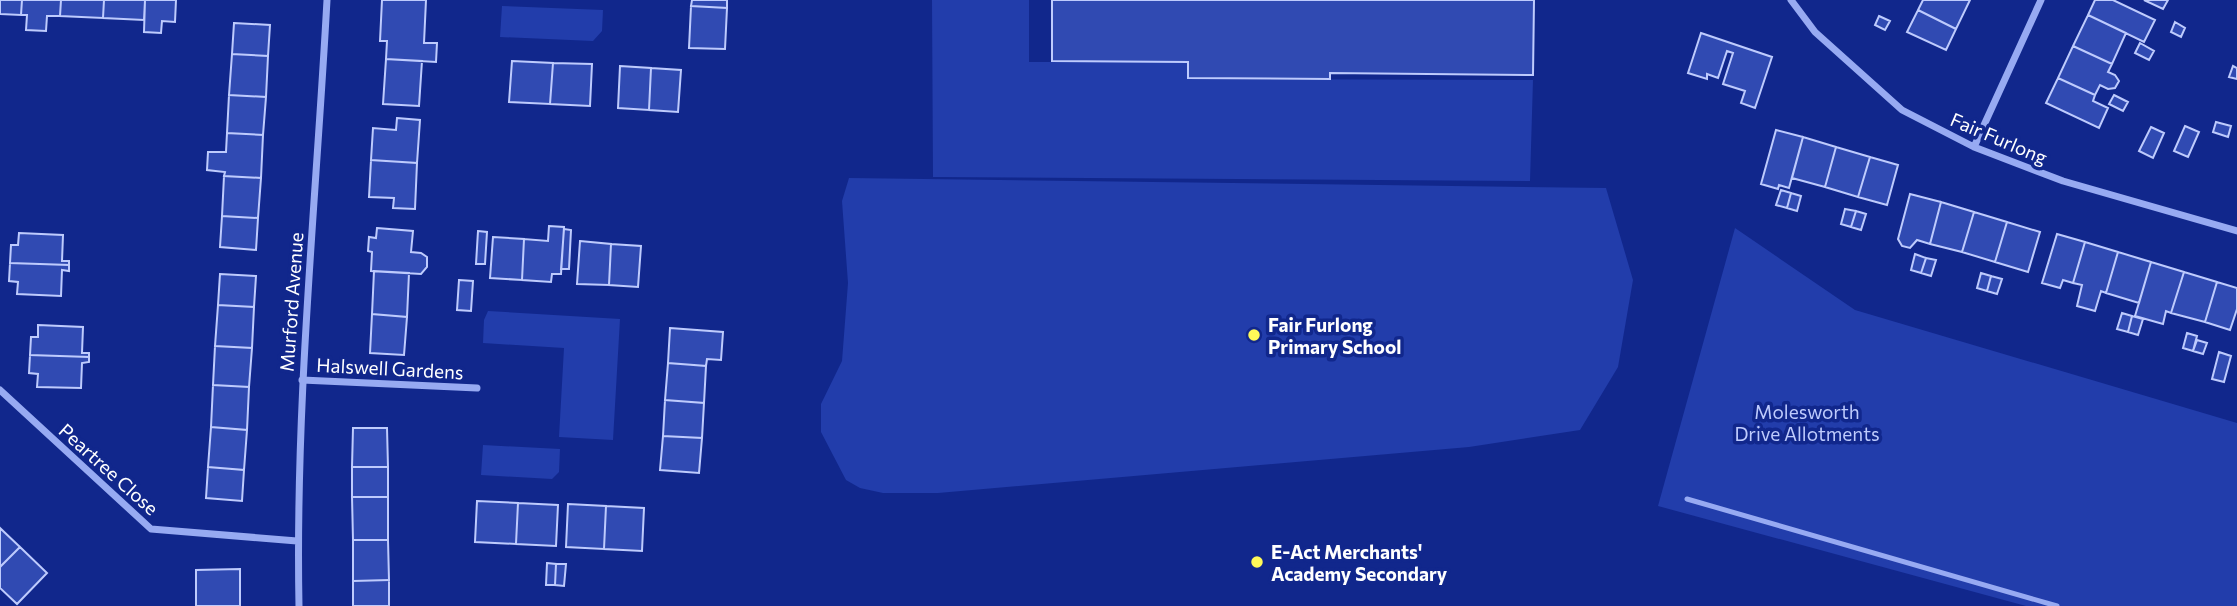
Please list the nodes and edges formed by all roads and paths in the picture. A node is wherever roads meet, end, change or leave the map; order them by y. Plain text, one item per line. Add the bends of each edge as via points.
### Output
1 (327, 0) edge
2 (1791, 0) edge
3 (2041, 0) edge
4 (1973, 147) junction
5 (2237, 231) edge
6 (302, 380) junction
7 (477, 388) dead end
8 (0, 390) edge
9 (1687, 499) dead end
10 (298, 541) junction
11 (299, 606) edge
12 (2057, 606) edge

1 - 6 street, Murford Avenue
2 - 4 street, Fair Furlong via 1815,32 1902,110
3 - 4 street
4 - 5 street, Fair Furlong via 2063,181
6 - 7 street, Halswell Gardens
6 - 10 street, Murford Avenue
8 - 10 street, Peartree Close via 151,529
9 - 12 lane
10 - 11 street, Murford Avenue

